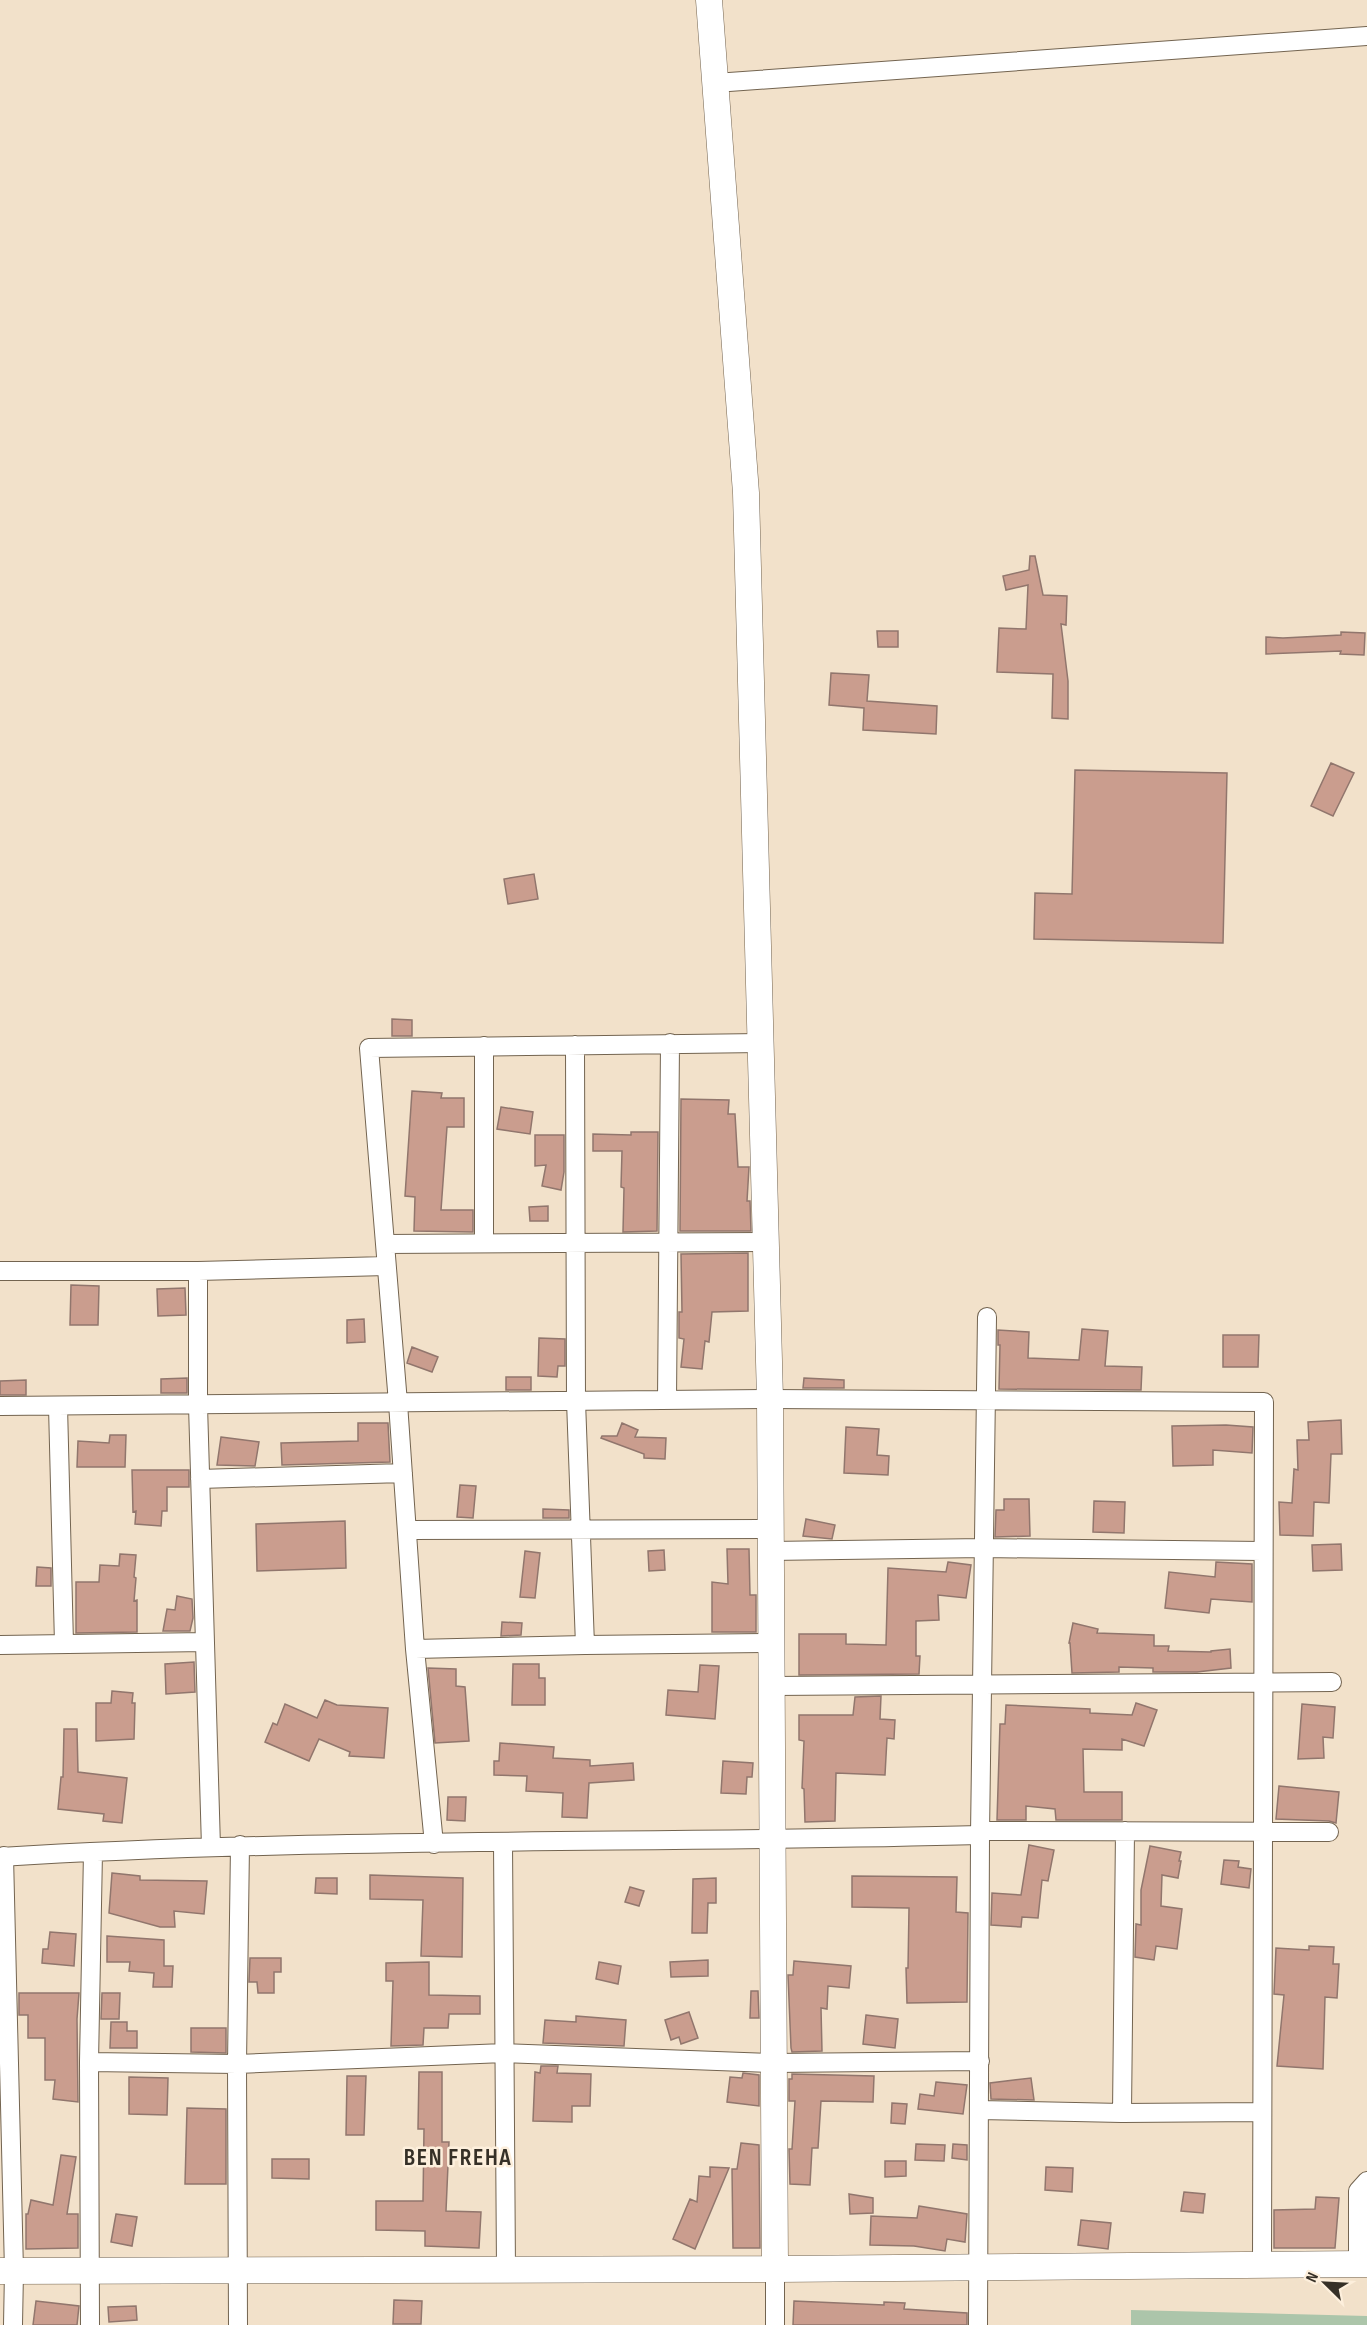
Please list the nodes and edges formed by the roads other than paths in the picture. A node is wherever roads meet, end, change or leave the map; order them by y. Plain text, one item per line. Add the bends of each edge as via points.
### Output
1 (709, 0) edge
2 (1367, 36) edge
3 (715, 83) junction
4 (670, 1043) junction
5 (761, 1043) junction
6 (575, 1045) junction
7 (484, 1046) junction
8 (669, 1242) junction
9 (767, 1242) junction
10 (484, 1243) junction
11 (576, 1243) junction
12 (385, 1244) junction
13 (386, 1266) junction
14 (0, 1271) edge
15 (198, 1271) junction
16 (987, 1317) dead end
17 (770, 1399) junction
18 (667, 1400) junction
19 (986, 1400) junction
20 (576, 1401) junction
21 (398, 1403) junction
22 (198, 1405) junction
23 (0, 1406) edge
24 (58, 1406) junction
25 (403, 1473) junction
26 (200, 1479) junction
27 (407, 1530) junction
28 (581, 1530) junction
29 (770, 1540) junction
30 (983, 1548) junction
31 (1262, 1551) junction
32 (205, 1642) junction
33 (772, 1643) junction
34 (64, 1644) junction
35 (0, 1645) edge
36 (585, 1645) junction
37 (415, 1649) junction
38 (1332, 1682) dead end
39 (1263, 1683) junction
40 (982, 1684) junction
41 (772, 1686) junction
42 (1125, 1831) junction
43 (1263, 1832) junction
44 (1329, 1832) dead end
45 (980, 1833) junction
46 (772, 1841) junction
47 (503, 1843) junction
48 (434, 1844) junction
49 (240, 1845) junction
50 (211, 1847) junction
51 (93, 1852) junction
52 (2, 1857) edge
53 (504, 2053) junction
54 (980, 2061) junction
55 (89, 2062) junction
56 (773, 2063) junction
57 (237, 2064) junction
58 (980, 2110) junction
59 (1262, 2112) junction
60 (1122, 2113) junction
61 (1367, 2181) edge
62 (1362, 2264) edge
63 (1262, 2265) junction
64 (977, 2267) junction
65 (506, 2269) junction
66 (774, 2269) junction
67 (89, 2270) junction
68 (239, 2270) junction
69 (7, 2271) edge
70 (13, 2325) edge
71 (90, 2325) edge
72 (238, 2325) edge
73 (774, 2325) edge
74 (978, 2325) edge

1 - 3 main road
2 - 3 street
3 - 5 main road via 746,493
4 - 5 street
4 - 6 street
4 - 8 street
5 - 9 main road
6 - 7 street
6 - 11 street
7 - 10 street
7 - 12 street via 369,1048
8 - 9 street
8 - 11 street
8 - 18 street
9 - 17 main road
10 - 11 street
10 - 12 street
11 - 20 street
12 - 13 street
13 - 15 street
13 - 21 street
14 - 15 street
15 - 22 street
16 - 19 street
17 - 18 street
17 - 19 street
17 - 29 main road
18 - 20 street
19 - 30 street
19 - 31 street via 1264,1402
20 - 21 street
20 - 28 street
21 - 22 street
21 - 25 street
22 - 24 street
22 - 26 street
23 - 24 street
24 - 34 street
25 - 26 street
25 - 27 street
26 - 32 street
27 - 28 street
27 - 37 street
28 - 29 street
28 - 36 street
29 - 30 street
29 - 33 main road
30 - 31 street
30 - 40 street
31 - 39 street
32 - 34 street
32 - 50 street
33 - 36 street
33 - 41 main road
34 - 35 street
36 - 37 street
37 - 48 street
38 - 39 street
39 - 40 street
39 - 43 street
40 - 41 street
40 - 45 street
41 - 46 main road
42 - 43 street
42 - 45 street
42 - 60 street
43 - 44 street
43 - 59 street
45 - 46 street
45 - 54 street
46 - 47 street
46 - 56 main road
47 - 48 street
47 - 53 street
48 - 49 street
49 - 50 street
49 - 57 street
50 - 51 street
51 - 52 street
51 - 55 street
52 - 69 street
53 - 56 street
53 - 57 street
53 - 65 street
54 - 56 street
54 - 58 street
55 - 57 street
55 - 67 street
56 - 66 main road
57 - 68 street
58 - 60 street
58 - 64 street
59 - 60 street
59 - 63 street
61 - 62 street via 1358,2191
62 - 63 main road
63 - 64 main road
64 - 66 main road
64 - 74 street
65 - 66 main road
65 - 68 main road
66 - 73 street
67 - 68 main road
67 - 69 main road
67 - 71 street
68 - 72 street
69 - 70 street

